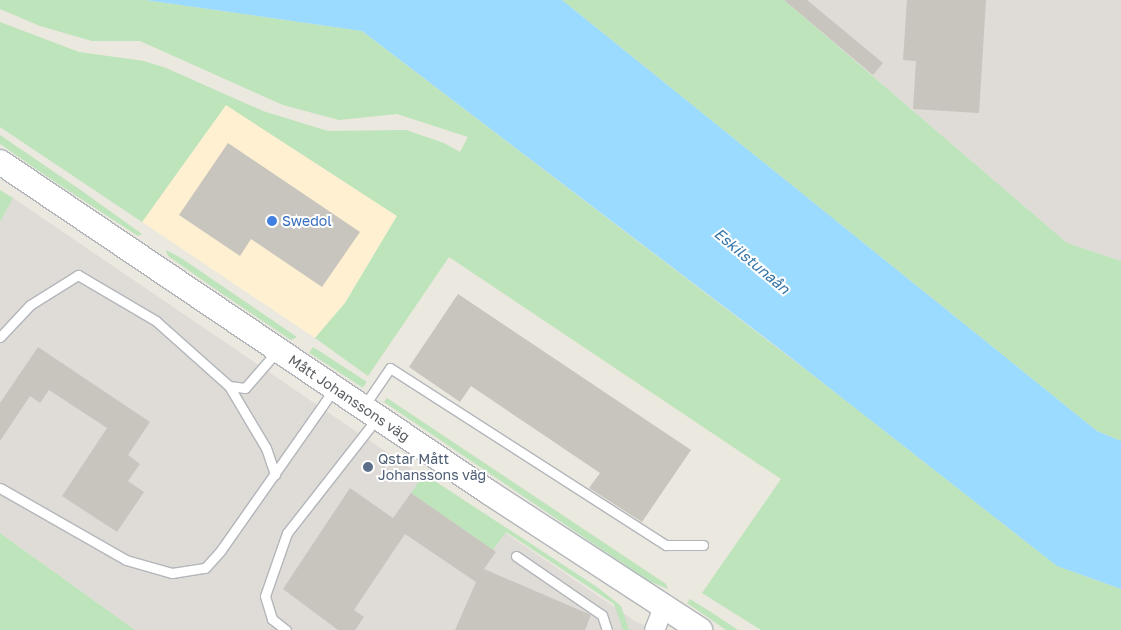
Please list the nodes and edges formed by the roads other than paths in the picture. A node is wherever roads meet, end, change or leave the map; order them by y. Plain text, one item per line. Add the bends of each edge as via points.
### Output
1 (0, 162) edge
2 (0, 338) edge
3 (278, 350) junction
4 (230, 386) junction
5 (335, 388) junction
6 (371, 412) junction
7 (275, 474) junction
8 (0, 488) edge
9 (703, 545) dead end
10 (516, 556) dead end
11 (663, 606) junction
12 (286, 630) edge
13 (606, 630) edge
14 (654, 630) edge
15 (700, 630) edge

1 - 3 street, Mått Johanssons väg
2 - 4 lane via 30,305 78,276 156,321
3 - 4 lane via 245,388
3 - 5 street, Mått Johanssons väg
4 - 7 lane via 266,448
5 - 6 street, Mått Johanssons väg
5 - 7 lane
6 - 9 lane via 390,368 666,545
6 - 11 street, Mått Johanssons väg
6 - 12 lane via 287,532 265,596 272,619
7 - 8 lane via 205,568 172,573 126,560
10 - 13 lane via 602,615
11 - 14 street
11 - 15 street, Mått Johanssons väg

